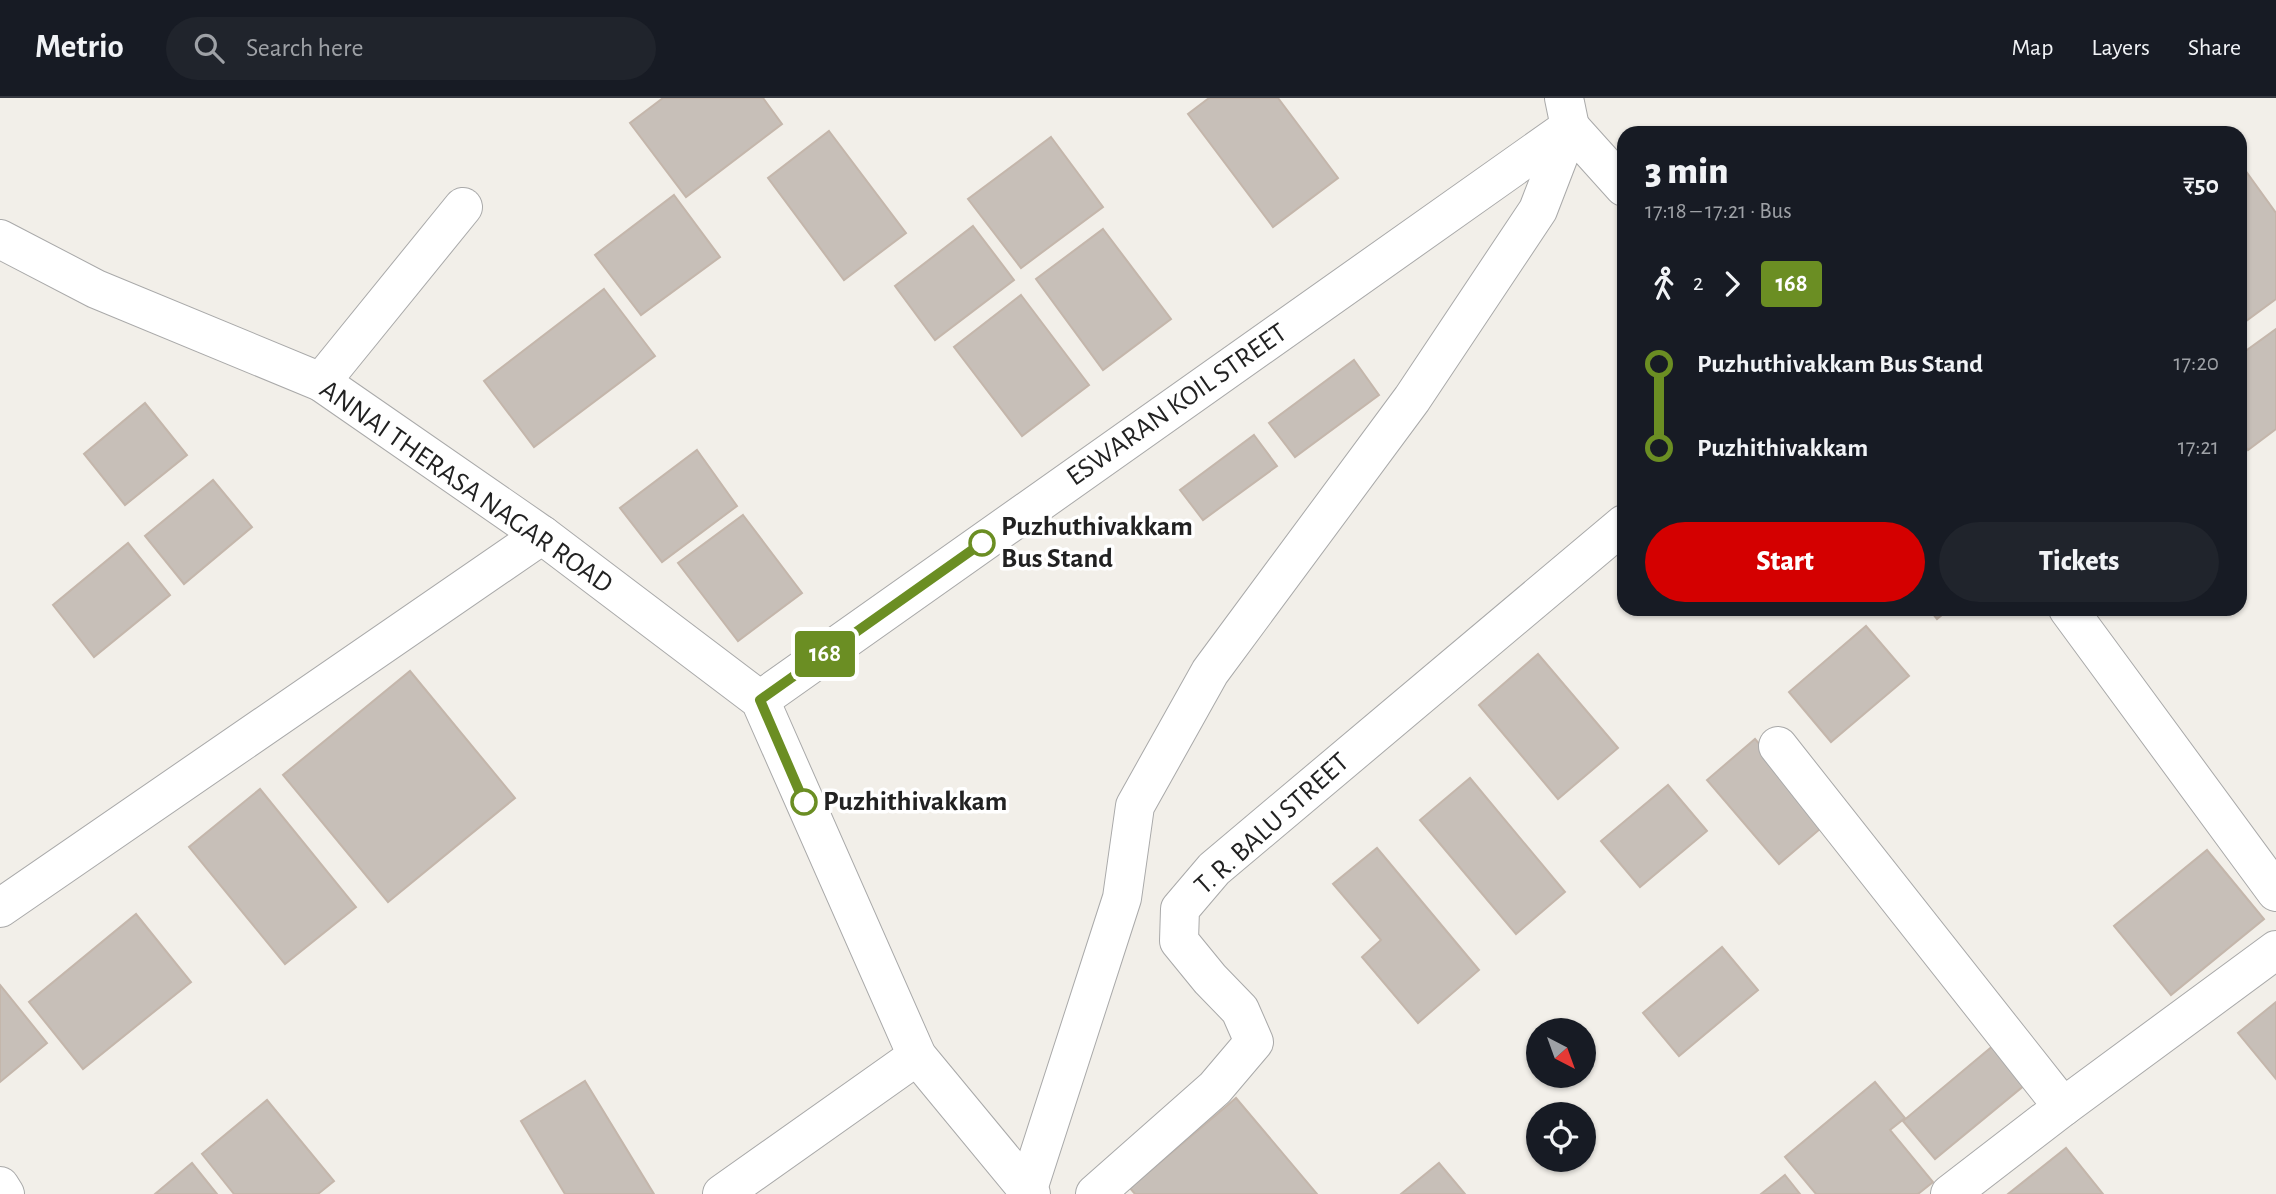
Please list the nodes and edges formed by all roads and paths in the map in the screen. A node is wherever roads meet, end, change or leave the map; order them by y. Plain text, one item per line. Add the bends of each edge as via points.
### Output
1 (1567, 112) edge
2 (1617, 178) edge
3 (463, 207) dead end
4 (0, 239) edge
5 (321, 382) junction
6 (1617, 529) edge
7 (542, 536) junction
8 (2073, 616) edge
9 (760, 700) junction
10 (1778, 746) dead end
11 (2276, 891) edge
12 (0, 908) edge
13 (2276, 950) edge
14 (917, 1056) junction
15 (2063, 1107) junction
16 (0, 1186) edge
17 (1030, 1192) edge
18 (5, 1194) edge
19 (722, 1194) edge
20 (1095, 1194) edge
21 (1950, 1194) edge

1 - 2 street
1 - 9 street, ESWARAN KOIL STREET
1 - 17 street via 1538,210 1412,399 1210,671 1135,806 1122,898
3 - 5 street
4 - 5 street, ANNAI THERASA NAGAR ROAD via 96,289
5 - 7 street, ANNAI THERASA NAGAR ROAD
6 - 20 street, T. R. BALU STREET via 1213,869 1180,909 1179,942 1240,1010 1254,1042 1215,1088
7 - 9 street, ANNAI THERASA NAGAR ROAD
7 - 12 street
8 - 11 street
9 - 14 street
10 - 15 street
13 - 15 street
14 - 17 street
14 - 19 street
15 - 21 street
16 - 18 street

